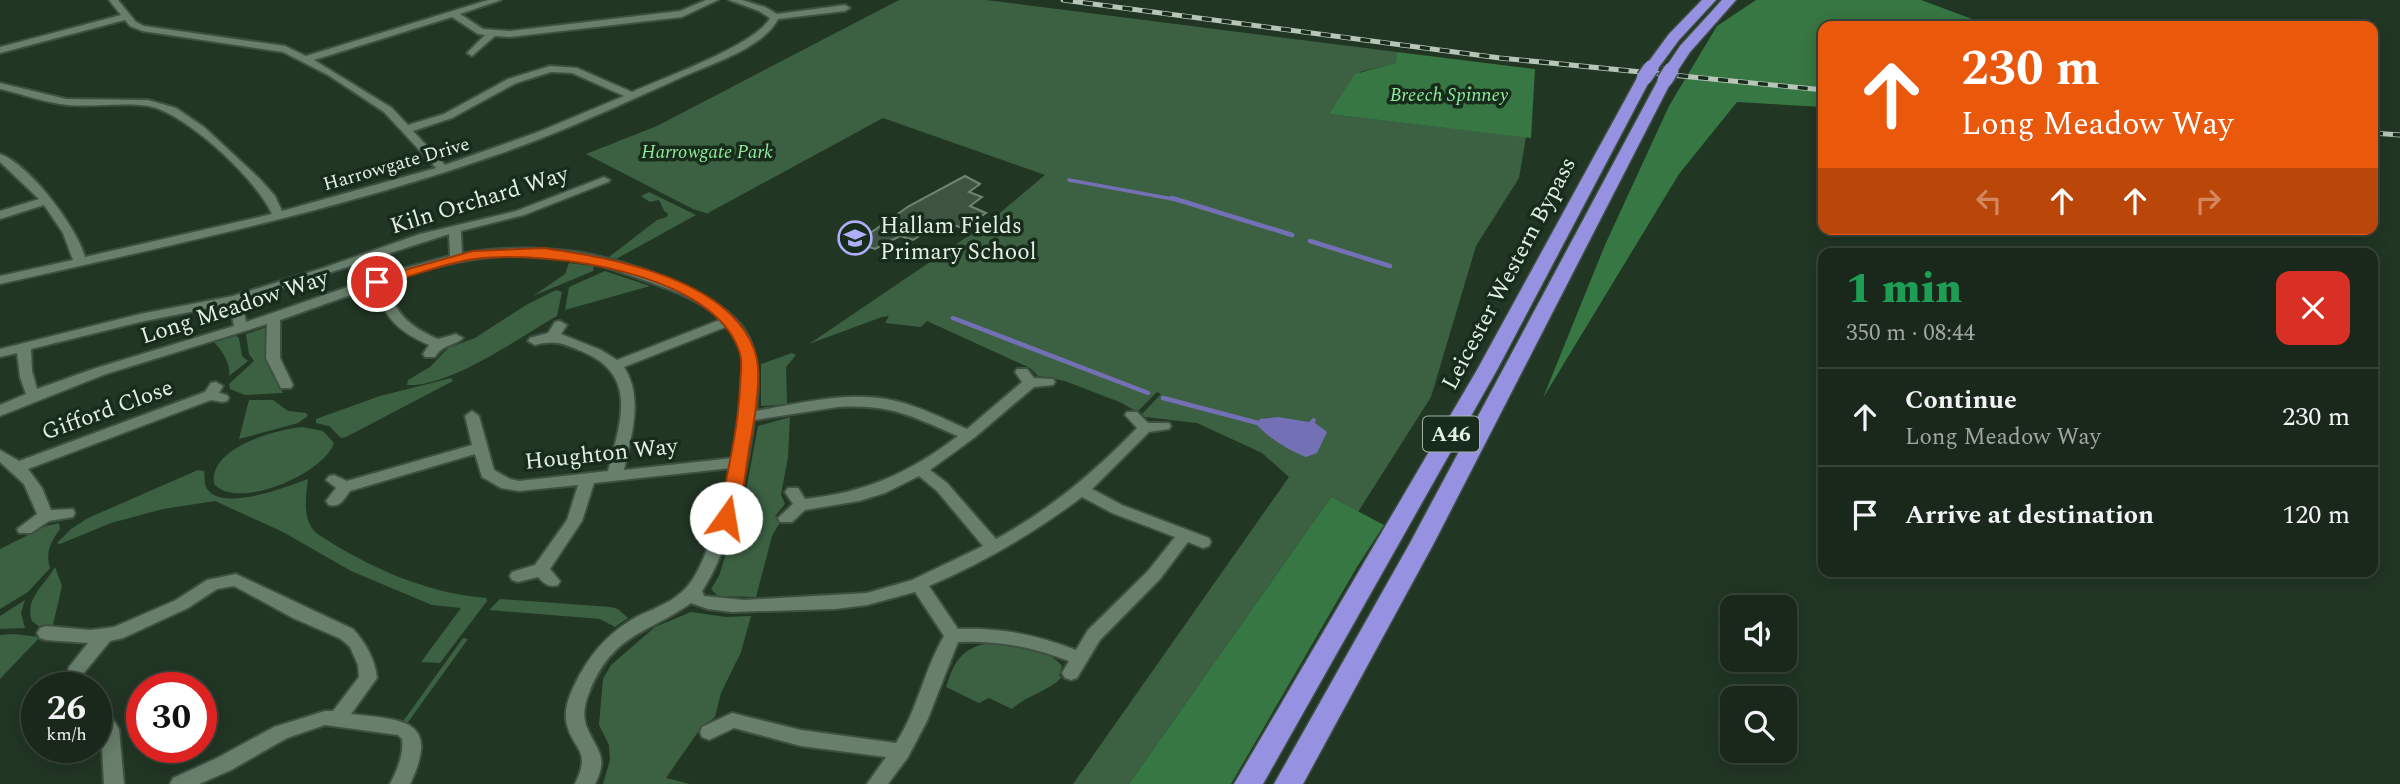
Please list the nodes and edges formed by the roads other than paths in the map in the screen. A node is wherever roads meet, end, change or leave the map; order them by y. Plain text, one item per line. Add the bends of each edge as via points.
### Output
1 (113, 0) edge
2 (497, 0) edge
3 (713, 0) edge
4 (733, 0) edge
5 (1709, 0) edge
6 (1729, 0) edge
7 (847, 7) dead end
8 (452, 13) junction
9 (126, 17) junction
10 (775, 17) junction
11 (492, 34) junction
12 (0, 50) edge
13 (472, 53) dead end
14 (307, 59) junction
15 (1658, 74) junction
16 (0, 86) edge
17 (632, 96) junction
18 (407, 129) junction
19 (0, 157) edge
20 (443, 169) junction
21 (604, 180) dead end
22 (46, 201) junction
23 (0, 215) edge
24 (278, 215) junction
25 (455, 231) junction
26 (456, 258) junction
27 (80, 262) junction
28 (0, 280) edge
29 (377, 282) junction
30 (235, 299) junction
31 (274, 318) junction
32 (729, 321) junction
33 (241, 328) junction
34 (456, 338) dead end
35 (535, 341) dead end
36 (24, 346) junction
37 (0, 353) edge
38 (616, 365) junction
39 (1048, 382) dead end
40 (286, 385) dead end
41 (216, 393) dead end
42 (33, 394) junction
43 (0, 411) edge
44 (1132, 415) dead end
45 (472, 416) dead end
46 (747, 417) junction
47 (1164, 426) dead end
48 (1145, 428) junction
49 (969, 435) junction
50 (479, 448) junction
51 (0, 455) edge
52 (740, 462) junction
53 (19, 467) junction
54 (920, 469) junction
55 (615, 474) junction
56 (588, 477) junction
57 (1083, 491) junction
58 (334, 501) dead end
59 (67, 513) dead end
60 (45, 516) junction
61 (786, 518) dead end
62 (25, 529) dead end
63 (1185, 535) junction
64 (1203, 542) dead end
65 (994, 548) junction
66 (517, 576) dead end
67 (919, 585) junction
68 (694, 590) junction
69 (46, 634) dead end
70 (104, 636) junction
71 (953, 636) junction
72 (75, 672) edge
73 (338, 718) junction
74 (709, 732) dead end
75 (901, 751) junction
76 (112, 756) edge
77 (114, 784) edge
78 (180, 784) edge
79 (400, 784) edge
80 (585, 784) edge
81 (878, 784) edge
82 (1248, 784) edge
83 (1288, 784) edge

1 - 9 street
2 - 8 street
3 - 11 street via 673,16
4 - 10 street
5 - 15 highway, Leicester Western Bypass / A46 via 1674,37
6 - 15 highway, Leicester Western Bypass / A46
7 - 10 street
8 - 11 street
8 - 14 street
9 - 12 street
9 - 14 street via 142,27 285,49
10 - 17 street, Harrowgate Drive via 764,33
11 - 13 street
14 - 18 street via 387,110
15 - 82 highway, Leicester Western Bypass / A46
15 - 83 highway, Leicester Western Bypass / A46 via 1511,377
16 - 24 street via 66,102 148,103 172,110 200,129 256,181
17 - 18 street via 574,70 550,69 512,82 455,114
17 - 20 street, Harrowgate Drive via 540,136
18 - 20 street
19 - 22 street
20 - 24 street, Harrowgate Drive
21 - 25 street, Kiln Orchard Way via 525,211
22 - 23 street
22 - 27 street via 72,238
24 - 27 street, Harrowgate Drive
25 - 26 street
25 - 30 street, Kiln Orchard Way
26 - 29 street, Long Meadow Way
26 - 32 street, Long Meadow Way via 501,252 576,255 694,294
27 - 28 street, Harrowgate Drive
29 - 31 street, Long Meadow Way
29 - 34 street via 396,321 433,349
30 - 33 street
30 - 36 street, Kiln Orchard Way
31 - 33 street, Long Meadow Way
31 - 40 street via 273,358
32 - 38 street
32 - 46 street via 748,351
33 - 42 street, Long Meadow Way
35 - 38 street via 556,331
36 - 37 street, Kiln Orchard Way
36 - 42 street
38 - 55 street via 623,373 627,393
39 - 49 street via 1026,377
41 - 53 street, Gifford Close
42 - 43 street, Long Meadow Way
44 - 48 street
45 - 50 street, Houghton Way
46 - 49 street via 868,402 896,406
46 - 52 street
47 - 48 street
48 - 57 street
49 - 54 street
50 - 56 street, Houghton Way via 487,473 506,484
50 - 58 street via 339,484
51 - 53 street
52 - 55 street, Houghton Way
52 - 68 street via 726,518
53 - 60 street via 37,491
54 - 61 street via 853,497 797,498
54 - 65 street via 942,487
55 - 56 street, Houghton Way
56 - 66 street via 575,521 546,576
57 - 63 street
57 - 65 street
59 - 60 street
60 - 62 street
63 - 64 street
63 - 71 street via 1154,575 1104,624 1075,665 1030,639
65 - 67 street
67 - 68 street via 859,601 745,606 712,605 697,600
67 - 71 street
68 - 80 street via 611,642 592,670 575,718 593,754 594,764
69 - 70 street
70 - 72 street
70 - 73 street via 182,604 213,584 236,580 347,634 356,643 368,665 368,678
71 - 75 street via 936,670 929,698
73 - 78 street via 281,732
73 - 79 street via 408,732 412,740
74 - 75 street via 732,720 802,738
75 - 81 street
76 - 77 street

